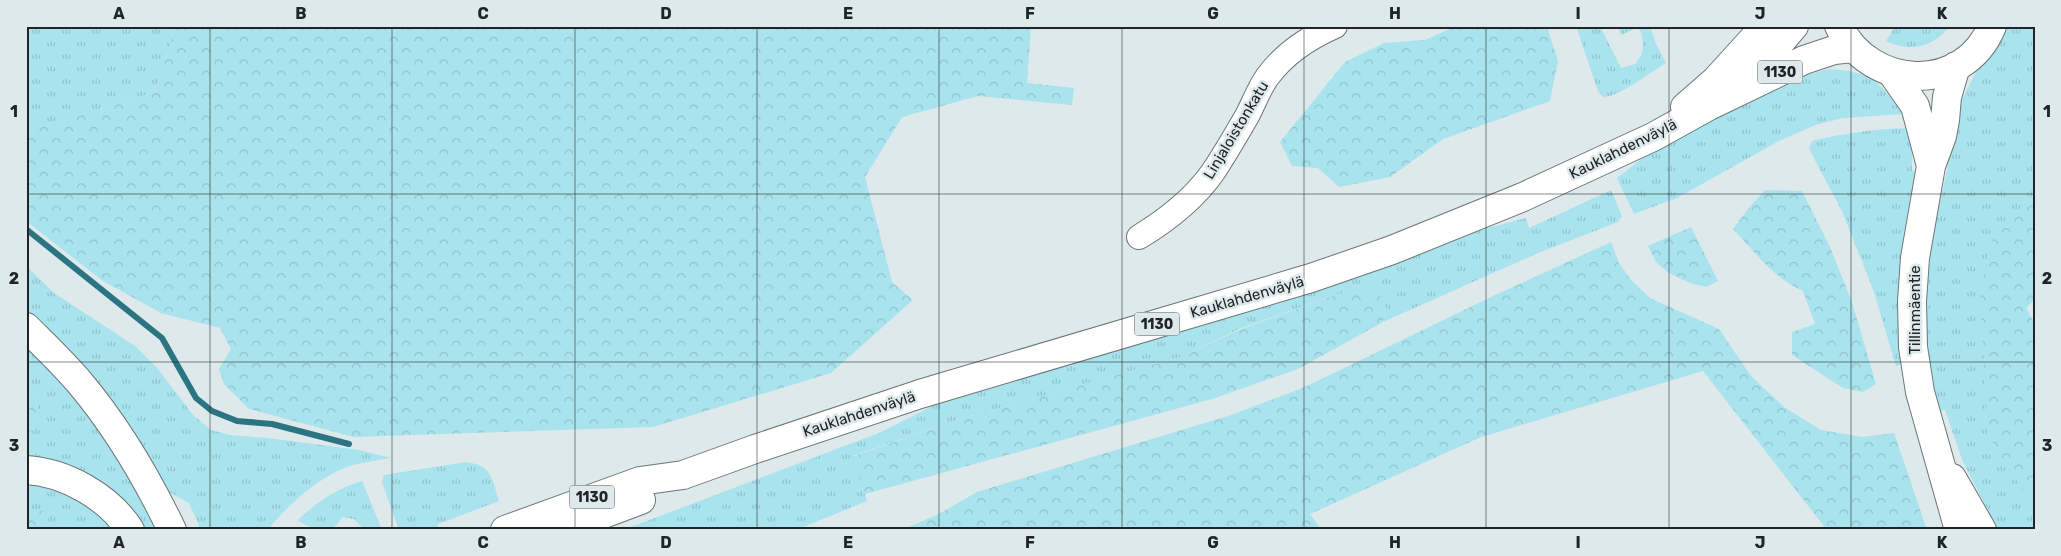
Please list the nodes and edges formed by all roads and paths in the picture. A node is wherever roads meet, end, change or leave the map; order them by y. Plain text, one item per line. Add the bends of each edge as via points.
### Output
1 (1335, 26) edge
2 (1765, 26) edge
3 (1794, 26) edge
4 (1992, 26) edge
5 (1846, 37) edge
6 (1956, 66) junction
7 (1892, 73) junction
8 (1709, 106) junction
9 (1653, 137) junction
10 (1931, 166) junction
11 (1139, 237) dead end
12 (26, 327) edge
13 (1937, 454) junction
14 (26, 470) edge
15 (682, 475) junction
16 (130, 530) edge
17 (172, 530) edge
18 (505, 530) edge
19 (561, 530) edge
20 (1959, 530) edge
21 (1982, 530) edge

1 - 11 street, Linjaloistonkatu via 1301,44 1283,59 1268,76 1212,173 1195,194 1163,222
2 - 9 main road via 1716,80
3 - 8 main road, Kauklahdenväylä / 1130 via 1766,59
4 - 6 main road via 1982,44
5 - 7 main road via 1871,64
5 - 8 main road, Kauklahdenväylä / 1130 via 1834,50 1804,60
6 - 7 main road via 1925,76
6 - 10 main road, Tillinmäentie via 1947,97 1942,136
7 - 10 main road, Tillinmäentie via 1915,106
8 - 9 main road, Kauklahdenväylä / 1130
9 - 15 main road, Kauklahdenväylä / 1130 via 1523,197 1392,250 1311,278 920,394
10 - 13 main road, Tillinmäentie via 1915,258 1912,300 1913,346 1923,408
12 - 17 main road via 80,383 119,435
13 - 20 main road, Tillinmäentie
13 - 21 main road, Tillinmäentie
14 - 16 main road via 38,471 84,488 109,504
15 - 18 main road, Kauklahdenväylä / 1130 via 640,481
15 - 19 main road, Kauklahdenväylä / 1130 via 644,499

